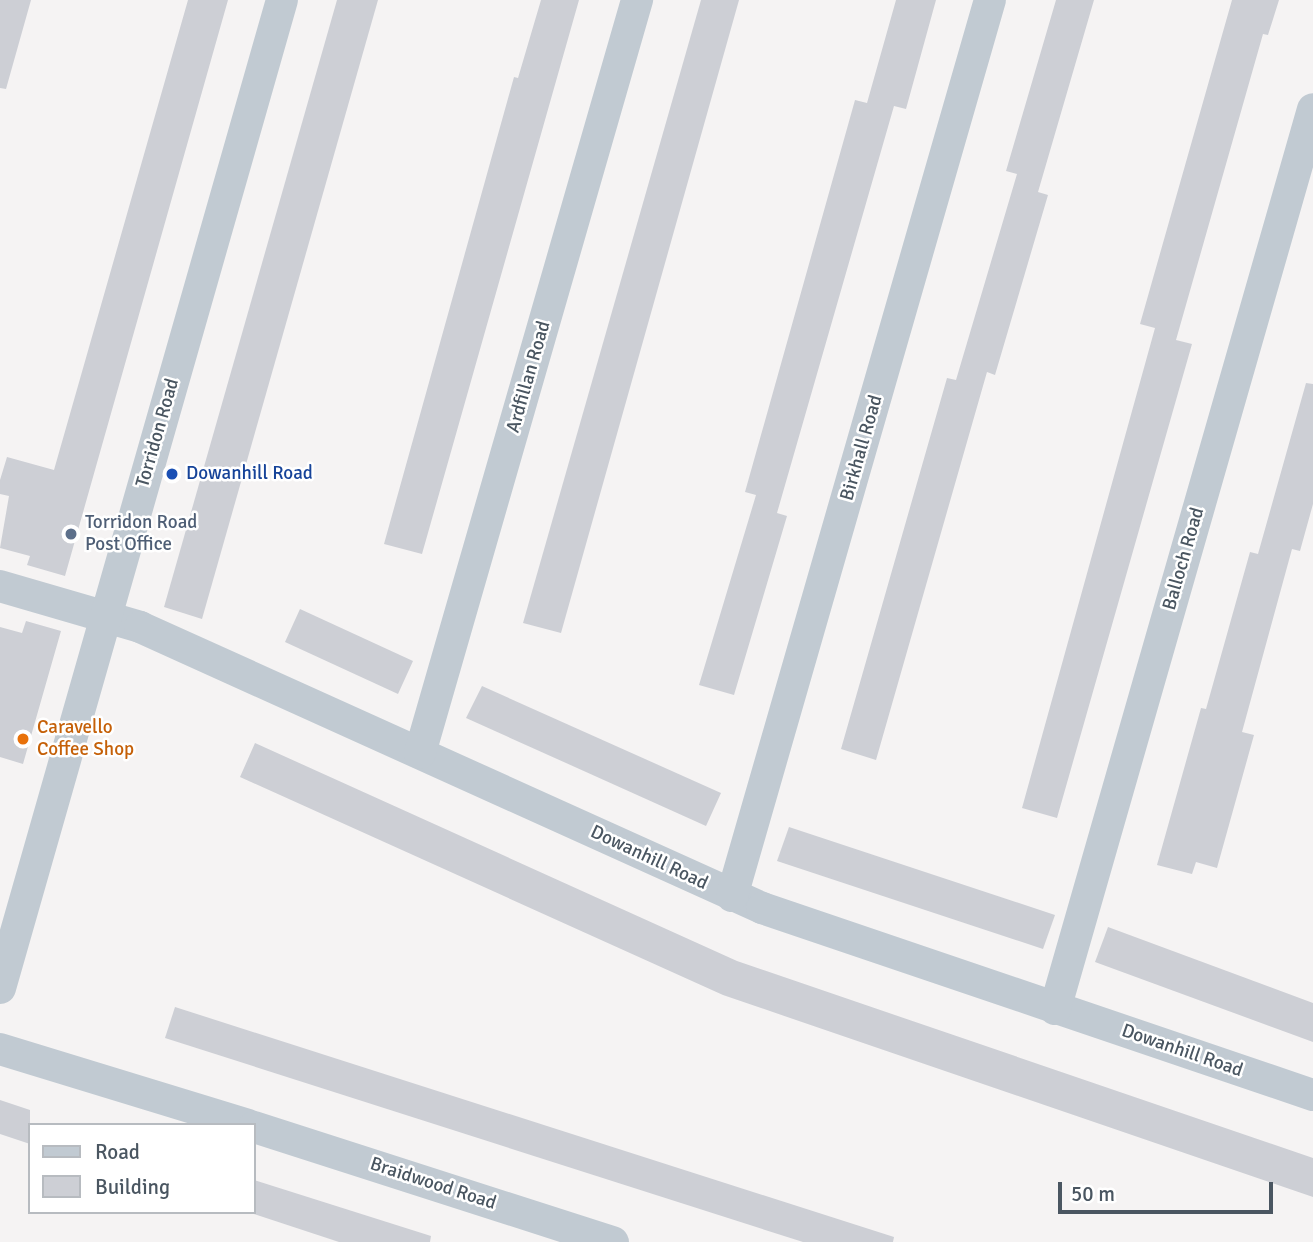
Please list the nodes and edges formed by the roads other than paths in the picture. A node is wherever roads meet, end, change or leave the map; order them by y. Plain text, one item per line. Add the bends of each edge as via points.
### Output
1 (282, 0) edge
2 (637, 0) edge
3 (990, 0) edge
4 (1313, 109) edge
5 (0, 586) edge
6 (106, 616) junction
7 (420, 753) junction
8 (732, 895) junction
9 (0, 988) edge
10 (1055, 1009) junction
11 (0, 1049) edge
12 (1313, 1095) edge
13 (241, 1123) edge
14 (256, 1128) edge
15 (612, 1242) edge

1 - 6 street, Torridon Road
2 - 7 street, Ardfillan Road
3 - 8 street, Birkhall Road
4 - 10 street, Balloch Road
5 - 6 street, Dowanhill Road
6 - 7 street, Dowanhill Road
6 - 9 street, Torridon Road
7 - 8 street, Dowanhill Road
8 - 10 street, Dowanhill Road
10 - 12 street, Dowanhill Road
11 - 13 street
14 - 15 street, Braidwood Road

